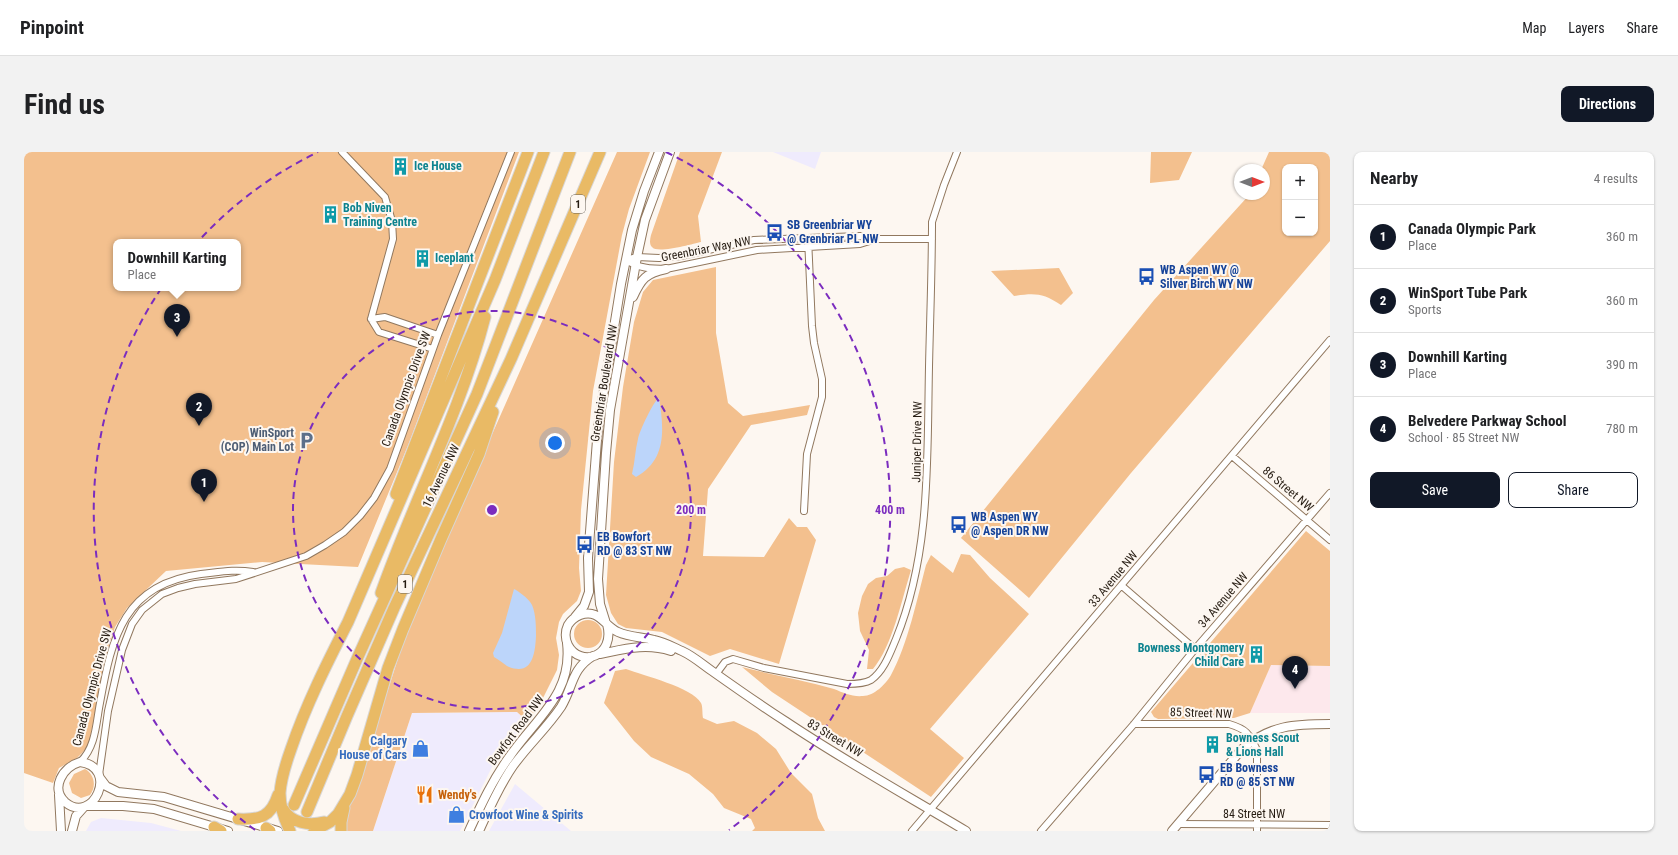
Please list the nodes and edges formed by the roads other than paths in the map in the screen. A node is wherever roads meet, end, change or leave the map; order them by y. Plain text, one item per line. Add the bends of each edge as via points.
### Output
1 (342, 152) edge
2 (510, 152) edge
3 (528, 152) edge
4 (544, 152) edge
5 (570, 152) edge
6 (600, 152) edge
7 (659, 152) edge
8 (670, 152) edge
9 (957, 152) edge
10 (808, 238) junction
11 (874, 239) junction
12 (932, 239) junction
13 (808, 248) junction
14 (636, 257) junction
15 (626, 260) junction
16 (635, 266) junction
17 (666, 269) junction
18 (495, 280) junction
19 (627, 309) junction
20 (371, 319) junction
21 (438, 335) junction
22 (1330, 340) edge
23 (433, 348) junction
24 (511, 359) junction
25 (1232, 456) junction
26 (1330, 493) edge
27 (804, 510) dead end
28 (1307, 520) junction
29 (1330, 540) edge
30 (254, 572) junction
31 (1122, 586) junction
32 (575, 617) junction
33 (348, 622) junction
34 (607, 623) junction
35 (566, 640) junction
36 (1195, 649) junction
37 (595, 655) junction
38 (357, 659) junction
39 (695, 660) junction
40 (716, 674) junction
41 (1134, 724) junction
42 (1330, 724) edge
43 (1252, 740) junction
44 (80, 762) junction
45 (100, 776) junction
46 (280, 789) junction
47 (59, 790) junction
48 (281, 803) junction
49 (345, 804) junction
50 (294, 805) dead end
51 (86, 807) junction
52 (930, 809) junction
53 (307, 812) dead end
54 (333, 818) junction
55 (238, 819) junction
56 (1178, 824) junction
57 (1330, 825) edge
58 (1257, 828) edge
59 (217, 829) edge
60 (268, 829) edge
61 (62, 831) edge
62 (72, 831) edge
63 (228, 831) edge
64 (278, 831) edge
65 (290, 831) edge
66 (314, 831) edge
67 (341, 831) edge
68 (469, 831) edge
69 (479, 831) edge
70 (912, 831) edge
71 (966, 831) edge
72 (1041, 831) edge
73 (1172, 831) edge

1 - 20 street via 385,197 392,220 392,245
2 - 21 street, Canada Olympic Drive SW
3 - 33 highway via 413,446
4 - 18 highway
5 - 38 highway, 16 Avenue NW / 1 via 477,394
6 - 24 highway, 16 Avenue NW / 1
7 - 15 street, Greenbriar Boulevard NW via 632,230
8 - 14 street, Greenbriar Boulevard NW
9 - 12 street, Juniper Drive NW via 932,222
10 - 11 street, Greenbriar Way NW via 860,236
10 - 13 street
10 - 14 street, Greenbriar Way NW via 754,240 670,258
11 - 12 street, Greenbriar Way NW
11 - 13 street, Greenbriar Way NW via 860,244
12 - 40 street, Juniper Drive NW via 926,496 918,566 908,605 891,652 877,674 870,681 861,684 847,684 764,668 733,659 725,662
13 - 17 street, Greenbriar Way NW via 756,250
13 - 27 street via 812,326 822,379 822,397 807,454
14 - 15 street, Greenbriar Way NW
14 - 16 street, Greenbriar Boulevard NW
15 - 16 street, Greenbriar Way NW
15 - 32 street, Greenbriar Boulevard NW via 598,427 589,551 589,592 584,606
16 - 17 street, Greenbriar Way NW
16 - 19 street, Greenbriar Boulevard NW
17 - 19 street via 644,277
18 - 33 highway
18 - 38 highway via 478,347 456,408 394,556
19 - 34 street, Greenbriar Boulevard NW via 608,428 599,551 598,593 601,610
20 - 21 street via 385,318
20 - 23 street via 379,332
21 - 23 street, Canada Olympic Drive SW
22 - 25 street, 33 Avenue NW
23 - 30 street, Canada Olympic Drive SW via 390,469 367,507 344,532 316,551
24 - 49 highway via 479,454 403,629 357,775
24 - 53 highway, 16 Avenue NW / 1 via 394,608
25 - 28 street, 86 Street NW
25 - 31 street, 33 Avenue NW
26 - 28 street, 34 Avenue NW
28 - 29 street, 86 Street NW
28 - 36 street, 34 Avenue NW
30 - 44 street, Canada Olympic Drive SW via 236,570 171,580 154,589 136,604 123,621 116,637 93,741 87,755
30 - 45 street, Canada Olympic Drive SW via 236,579 186,585 170,591 155,599 137,617 126,639 114,685
31 - 36 street
31 - 52 street, 33 Avenue NW
32 - 34 street via 590,613
32 - 35 street via 567,627
33 - 46 highway via 322,672 303,717
34 - 37 street via 608,642 604,649
34 - 39 street, 83 Street NW via 626,635 667,644
35 - 37 street via 578,655
35 - 68 street, Bowfort Road NW via 567,665 559,692 505,763
36 - 41 street, 34 Avenue NW
37 - 39 street, 83 Street NW via 639,646 661,648
37 - 69 street, Bowfort Road NW via 578,669 560,708 512,767
38 - 50 highway, 16 Avenue NW / 1
39 - 40 street, 83 Street NW
40 - 52 street, 83 Street NW via 805,734
41 - 43 street, 85 Street NW via 1229,724 1242,728
41 - 72 street, 34 Avenue NW
42 - 43 street via 1276,728
43 - 56 street
43 - 58 street via 1257,750
44 - 45 street via 90,765
44 - 47 street via 64,772
45 - 51 street via 98,794
45 - 55 street via 106,786 118,792 164,797
46 - 48 highway
46 - 55 highway via 274,808 268,814 258,818
47 - 51 street via 67,803 75,807
47 - 61 street
48 - 54 highway via 287,814 302,822 313,824
48 - 65 highway
49 - 54 highway
49 - 67 highway
51 - 59 street via 124,806 154,809
51 - 62 street via 76,816
52 - 70 street, 33 Avenue NW
52 - 71 street, 83 Street NW
54 - 66 highway
55 - 60 street
56 - 58 street, 84 Street NW
56 - 73 street
57 - 58 street, 84 Street NW
59 - 63 street
60 - 64 street

